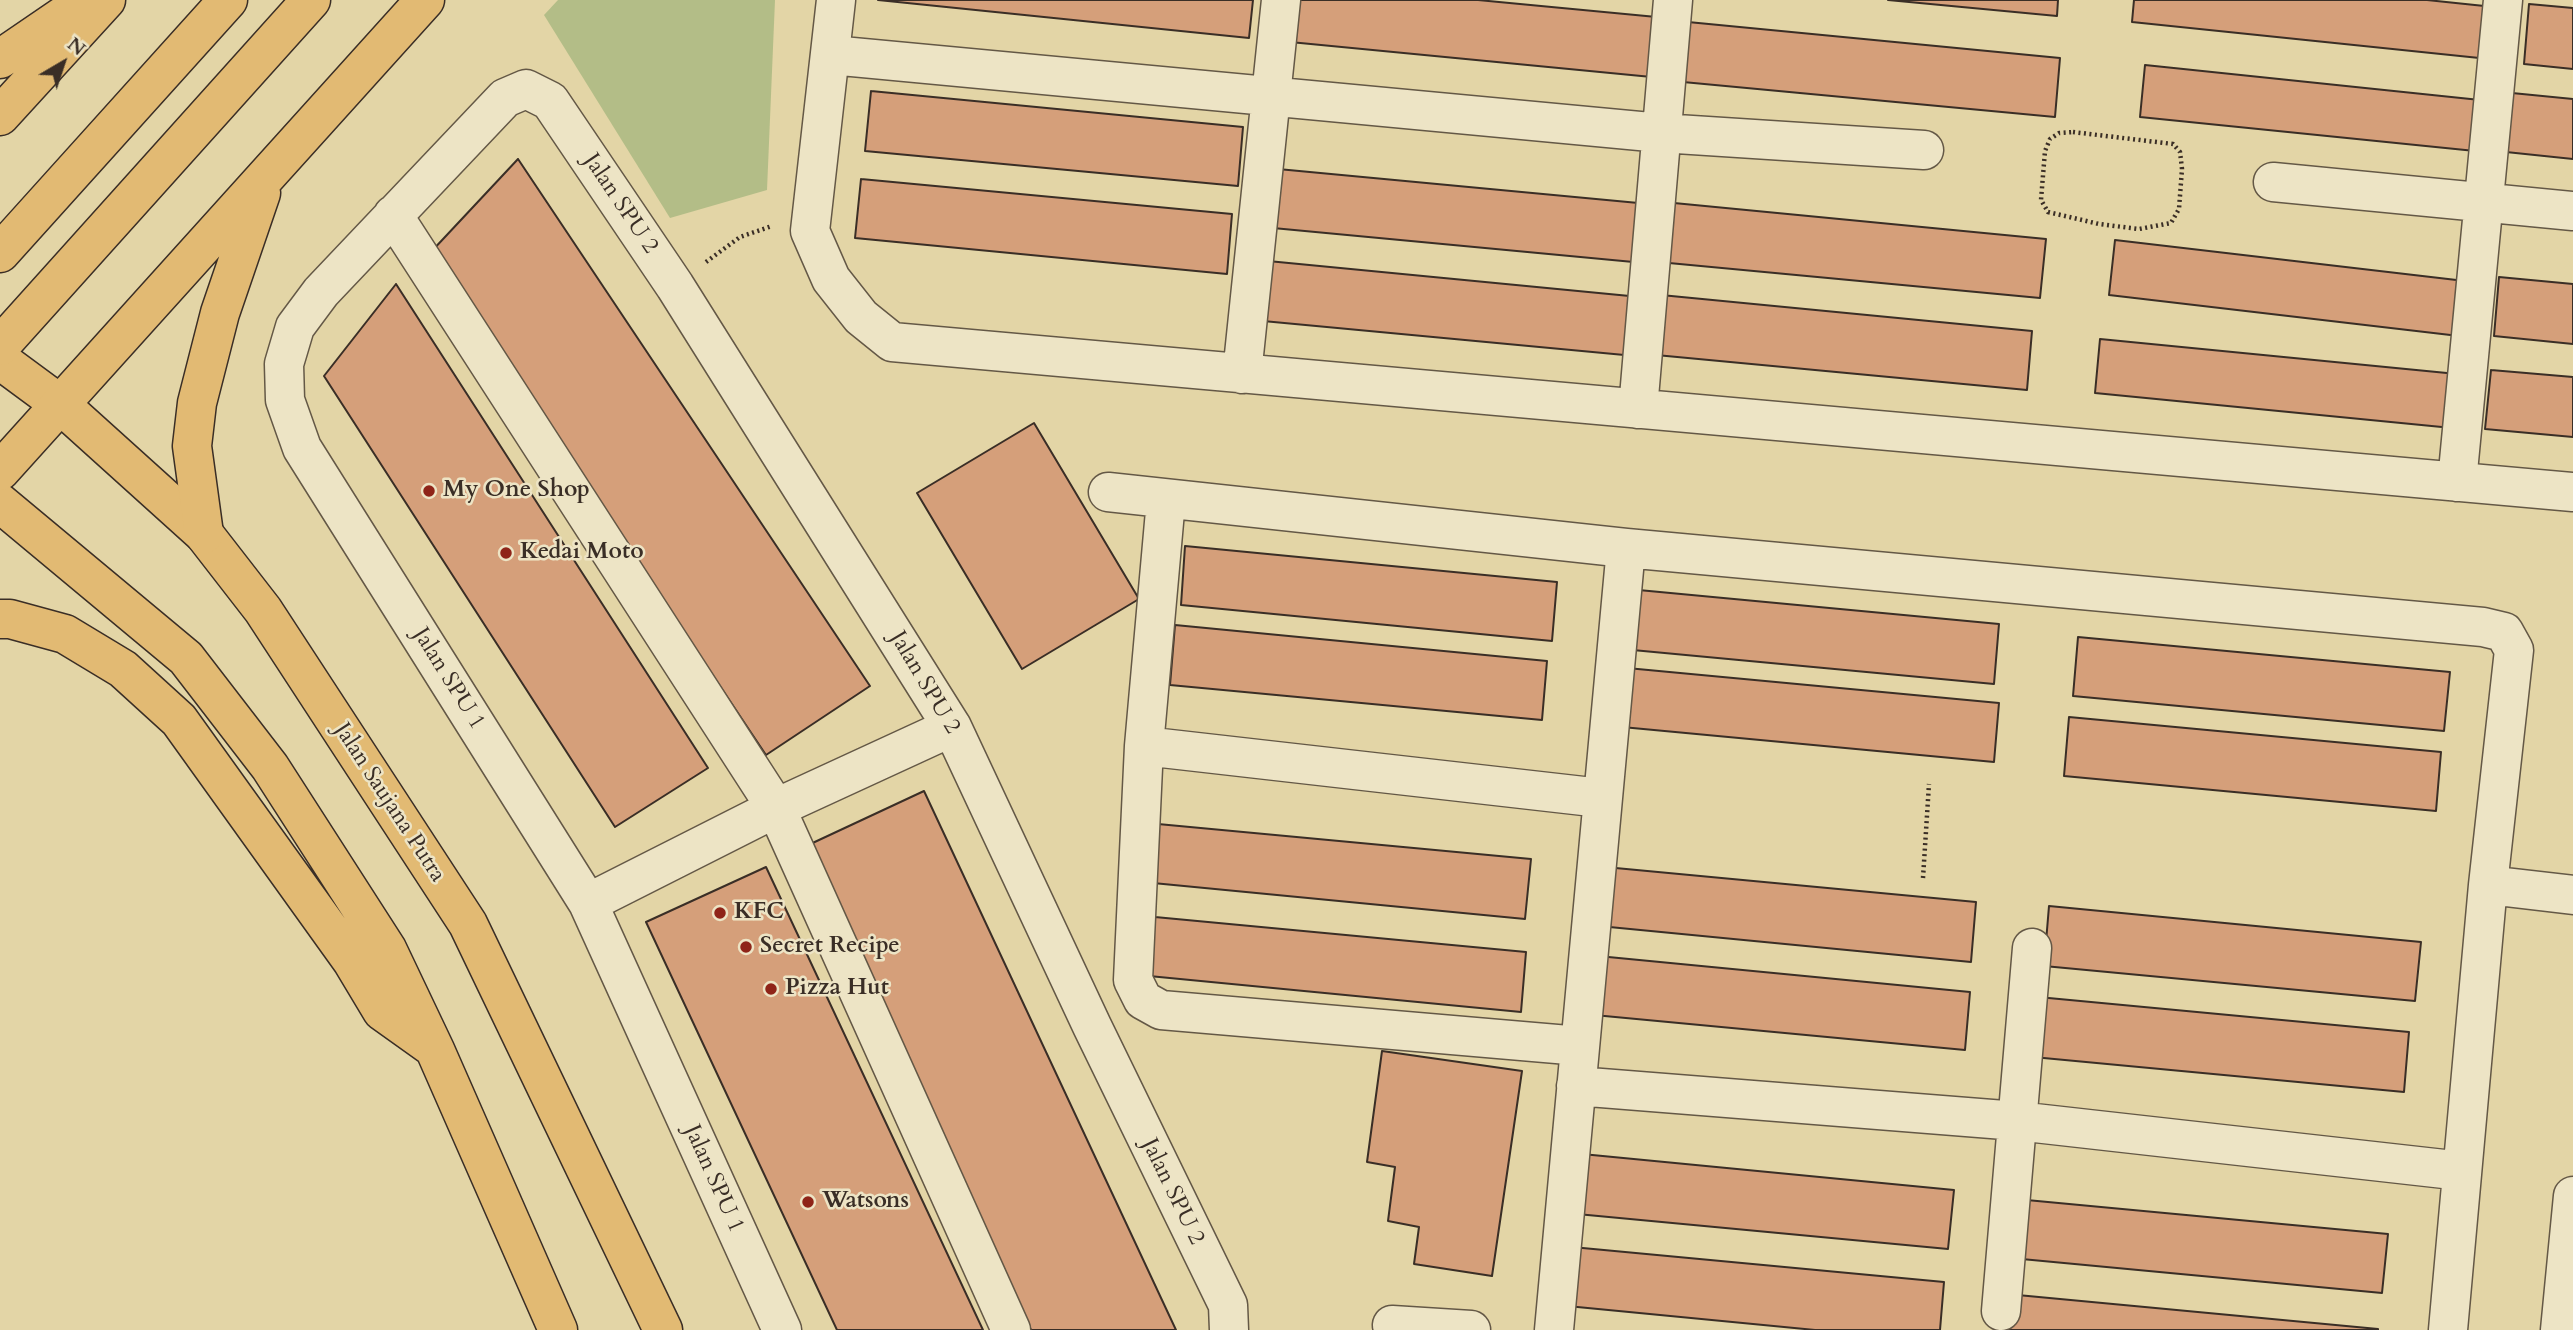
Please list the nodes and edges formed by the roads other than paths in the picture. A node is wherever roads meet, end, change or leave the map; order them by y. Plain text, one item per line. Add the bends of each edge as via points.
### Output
1 (86, 0) edge
2 (106, 0) edge
3 (228, 0) edge
4 (311, 0) edge
5 (425, 0) edge
6 (836, 0) edge
7 (1281, 0) edge
8 (1673, 0) edge
9 (2503, 0) edge
10 (831, 55) junction
11 (0, 59) edge
12 (526, 89) joint
13 (1271, 96) junction
14 (0, 116) edge
15 (1661, 133) junction
16 (1924, 150) dead end
17 (268, 175) junction
18 (2273, 182) dead end
19 (2484, 203) junction
20 (2573, 211) edge
21 (393, 215) junction
22 (0, 253) edge
23 (0, 346) edge
24 (0, 360) edge
25 (1242, 373) junction
26 (61, 405) junction
27 (1638, 409) junction
28 (0, 471) edge
29 (2457, 482) junction
30 (1108, 492) dead end
31 (2573, 492) edge
32 (1166, 500) junction
33 (0, 503) edge
34 (204, 534) junction
35 (1626, 548) junction
36 (0, 619) edge
37 (952, 727) junction
38 (1144, 747) junction
39 (1601, 797) junction
40 (775, 808) junction
41 (2488, 885) junction
42 (2573, 895) edge
43 (588, 903) junction
44 (2032, 948) dead end
45 (1580, 1046) junction
46 (435, 1050) junction
47 (1576, 1086) junction
48 (2017, 1121) junction
49 (2462, 1171) junction
50 (2573, 1196) edge
51 (2570, 1265) edge
52 (2001, 1311) dead end
53 (1392, 1325) dead end
54 (558, 1330) edge
55 (663, 1330) edge
56 (782, 1330) edge
57 (1011, 1330) edge
58 (1228, 1330) edge
59 (1471, 1330) edge
60 (1554, 1330) edge
61 (2448, 1330) edge
62 (2560, 1330) edge

1 - 11 main road
2 - 14 main road
3 - 22 main road
4 - 23 main road
5 - 17 main road
6 - 10 street
7 - 13 street
8 - 15 street
9 - 19 street
10 - 13 street
10 - 25 street via 810,231 831,279 861,317 892,342
12 - 21 street, Jalan SPU 1 via 505,98
12 - 37 street, Jalan SPU 2 via 550,101 675,286
13 - 15 street
13 - 25 street
15 - 16 street
15 - 27 street
17 - 26 main road
17 - 34 main road via 220,313 197,403 192,446
18 - 19 street
19 - 20 street
19 - 29 street
21 - 40 street
21 - 43 street, Jalan SPU 1 via 295,327 284,364 285,400 302,448
24 - 26 main road, Jalan Saujana Putra
25 - 27 street
26 - 28 main road
26 - 34 main road, Jalan Saujana Putra
27 - 29 street
29 - 31 street
30 - 32 street
32 - 35 street
32 - 38 street
33 - 46 main road via 186,658 270,767 387,949
34 - 55 main road, Jalan Saujana Putra via 263,610 468,924
35 - 39 street
35 - 41 street via 2504,632 2514,650
36 - 46 main road via 65,634 123,669 179,720 352,961 382,1011
37 - 40 street
37 - 58 street, Jalan SPU 2 via 1228,1305
38 - 39 street
38 - 45 street via 1133,980 1143,1000 1161,1010
39 - 45 street
40 - 43 street
40 - 57 street
41 - 42 street
41 - 49 street
43 - 56 street, Jalan SPU 1
44 - 48 street
45 - 47 street
46 - 54 main road
47 - 48 street
47 - 60 street
48 - 49 street
48 - 52 street
49 - 61 street
50 - 51 street
51 - 62 street
53 - 59 street

